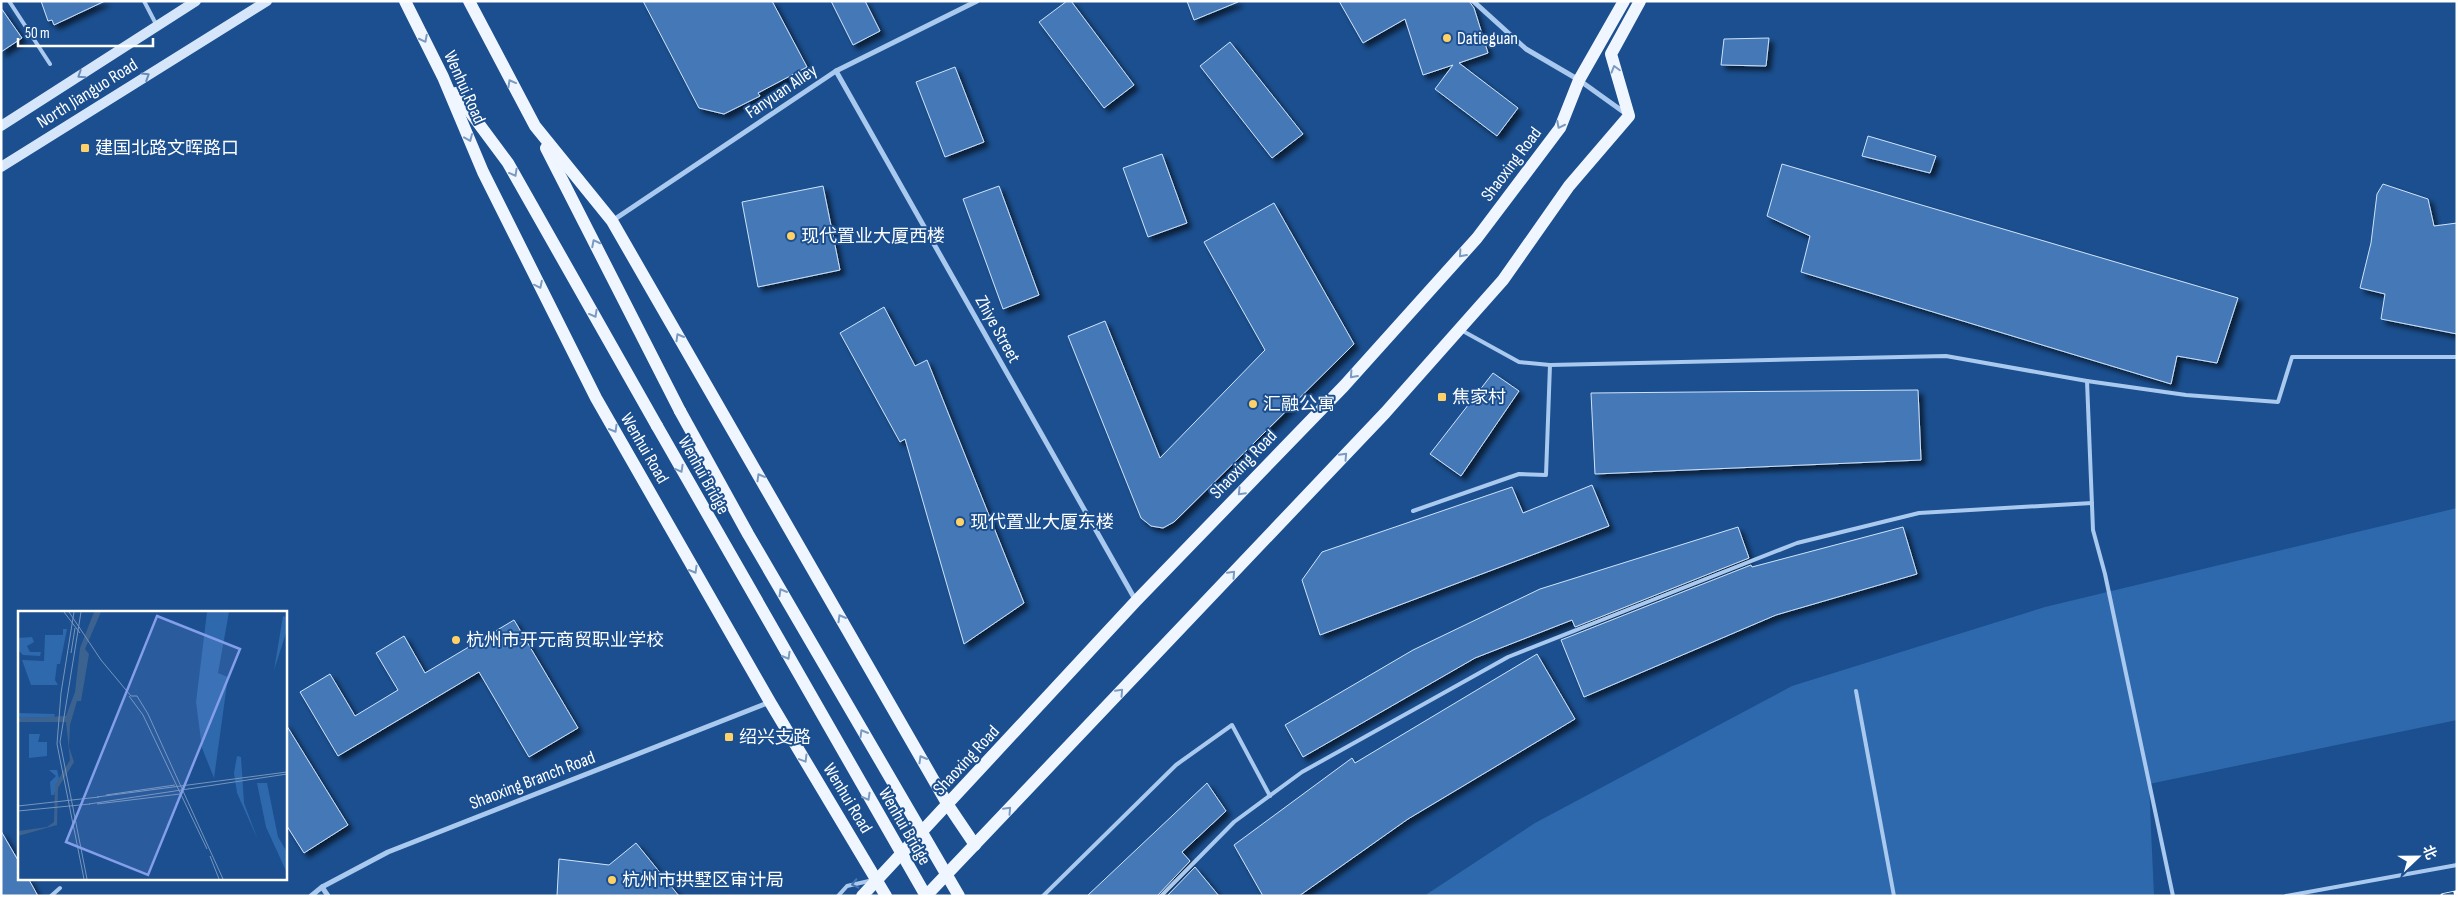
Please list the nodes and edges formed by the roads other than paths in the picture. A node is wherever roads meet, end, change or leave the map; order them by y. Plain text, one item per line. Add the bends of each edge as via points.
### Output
1 (9, 1) edge
2 (144, 1) edge
3 (196, 1) edge
4 (267, 1) edge
5 (405, 1) edge
6 (468, 1) edge
7 (977, 1) edge
8 (1473, 1) edge
9 (1624, 1) edge
10 (1640, 1) edge
11 (157, 26) junction
12 (50, 64) dead end
13 (836, 71) junction
14 (444, 77) junction
15 (1578, 80) junction
16 (1629, 116) junction
17 (1, 126) edge
18 (535, 126) junction
19 (1, 166) edge
20 (612, 221) junction
21 (1459, 329) junction
22 (2457, 357) edge
23 (1550, 365) junction
24 (2087, 381) junction
25 (2092, 503) junction
26 (1413, 511) dead end
27 (1136, 601) junction
28 (1856, 690) dead end
29 (770, 702) junction
30 (1270, 796) junction
31 (948, 805) junction
32 (975, 845) junction
33 (2457, 866) edge
34 (876, 880) junction
35 (60, 888) dead end
36 (322, 888) junction
37 (51, 896) edge
38 (311, 896) edge
39 (328, 896) edge
40 (838, 896) edge
41 (862, 896) edge
42 (886, 896) edge
43 (926, 896) edge
44 (959, 896) edge
45 (1043, 896) edge
46 (1161, 896) edge
47 (1894, 896) edge
48 (2173, 896) edge
49 (2286, 896) edge

1 - 12 lane
2 - 11 lane
3 - 11 main road, North Jianguo Road
19 -> 4 main road, North Jianguo Road
5 -> 14 main road, Wenhui Road
18 -> 6 main road
7 - 13 street, Fanyuan Alley
8 - 15 street via 1526,49
9 - 15 main road, Shaoxing Road
16 -> 10 main road via 1611,54
11 -> 17 main road, North Jianguo Road
13 - 20 street, Fanyuan Alley
13 - 27 street, Zhiye Street
14 -> 29 main road, Wenhui Road via 483,172 596,398
14 -> 43 main road, Wenhui Bridge, bridge via 508,163
15 - 16 street
15 -> 27 main road, Shaoxing Road via 1560,128 1477,238 1344,386
16 - 21 main road via 1569,186 1503,280
18 - 20 main road
44 -> 18 main road, Wenhui Bridge, bridge via 680,411
31 -> 20 main road
21 - 23 lane via 1519,362
32 -> 21 main road via 1385,413
22 - 24 lane via 2292,357 2278,402 2186,395
23 - 24 lane via 1946,356
23 - 26 lane via 1546,475 1519,474
24 - 25 lane
25 - 30 lane via 1919,513 1797,543 1508,657 1302,772
25 - 48 lane via 2093,530
27 - 31 main road, Shaoxing Road
28 - 47 lane
29 -> 34 main road, Wenhui Road
29 - 36 street, Shaoxing Branch Road via 388,852
30 - 45 lane via 1232,725 1176,765
30 - 46 lane via 1234,822
31 - 32 main road
31 - 34 main road, Shaoxing Road
32 - 43 main road
33 - 49 lane
34 -> 40 lane via 847,886
34 - 41 main road, Shaoxing Road
34 - 42 main road, Wenhui Road
35 - 37 lane
36 - 38 street, Shaoxing Branch Road
36 - 39 street

